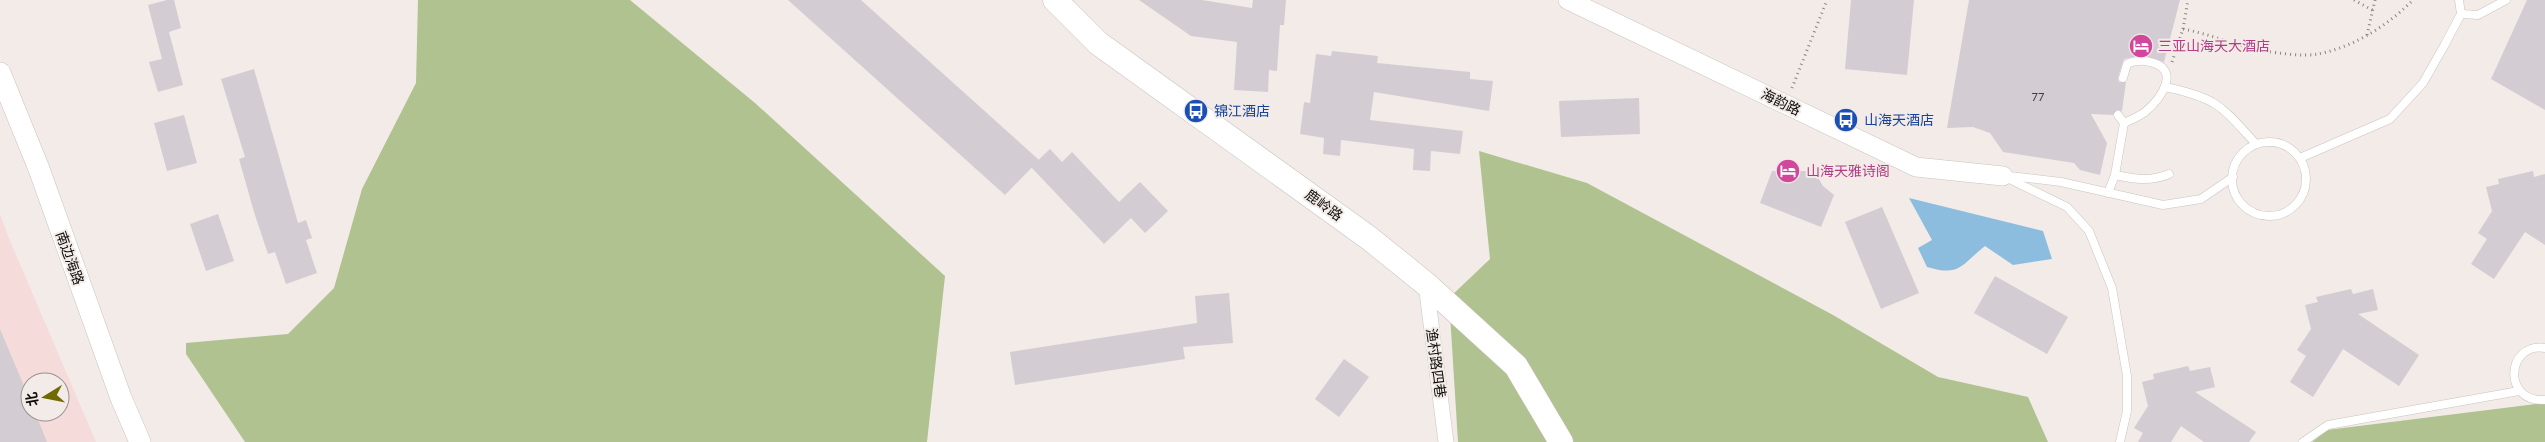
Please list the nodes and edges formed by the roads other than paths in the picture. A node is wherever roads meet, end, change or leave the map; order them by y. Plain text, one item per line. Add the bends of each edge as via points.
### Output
1 (1055, 0) edge
2 (1568, 0) edge
3 (2459, 0) edge
4 (2506, 0) edge
5 (2461, 14) junction
6 (0, 73) edge
7 (2123, 78) dead end
8 (2165, 87) junction
9 (2118, 115) dead end
10 (2124, 123) junction
11 (2256, 144) junction
12 (2300, 158) junction
13 (2169, 174) dead end
14 (2115, 175) junction
15 (2003, 176) junction
16 (2233, 177) junction
17 (2108, 193) junction
18 (1426, 284) junction
19 (2545, 348) edge
20 (2520, 391) junction
21 (2545, 400) edge
22 (140, 442) edge
23 (1446, 442) edge
24 (1561, 442) edge
25 (2120, 442) edge
26 (2303, 442) edge

1 - 18 main road, 鹿岭路 via 1098,43 1369,238
2 - 15 street, 海韵路 via 1916,166
3 - 5 lane
4 - 5 lane via 2478,15
5 - 12 lane via 2423,83 2390,120
6 - 22 main road, 南边海路 via 39,170 120,398
7 - 8 lane via 2127,64 2143,60 2161,65 2166,71
8 - 10 lane via 2144,112
8 - 11 lane via 2209,98 2229,113
9 - 10 lane
10 - 14 lane
11 - 12 lane via 2280,143
11 - 16 lane via 2237,160
12 - 16 lane via 2306,176 2303,194 2288,212 2276,216 2264,216 2243,205 2236,196
13 - 14 lane via 2139,180
14 - 17 lane
15 - 17 lane via 2061,182
15 - 25 lane via 2067,207 2089,231 2112,288 2127,376 2126,410
16 - 17 lane via 2201,199 2163,205
18 - 23 street, 渔村路四巷
18 - 24 main road, 鹿岭路 via 1516,366
19 - 20 lane via 2533,348 2520,358 2514,374
20 - 21 lane via 2535,400
20 - 26 lane via 2328,425

